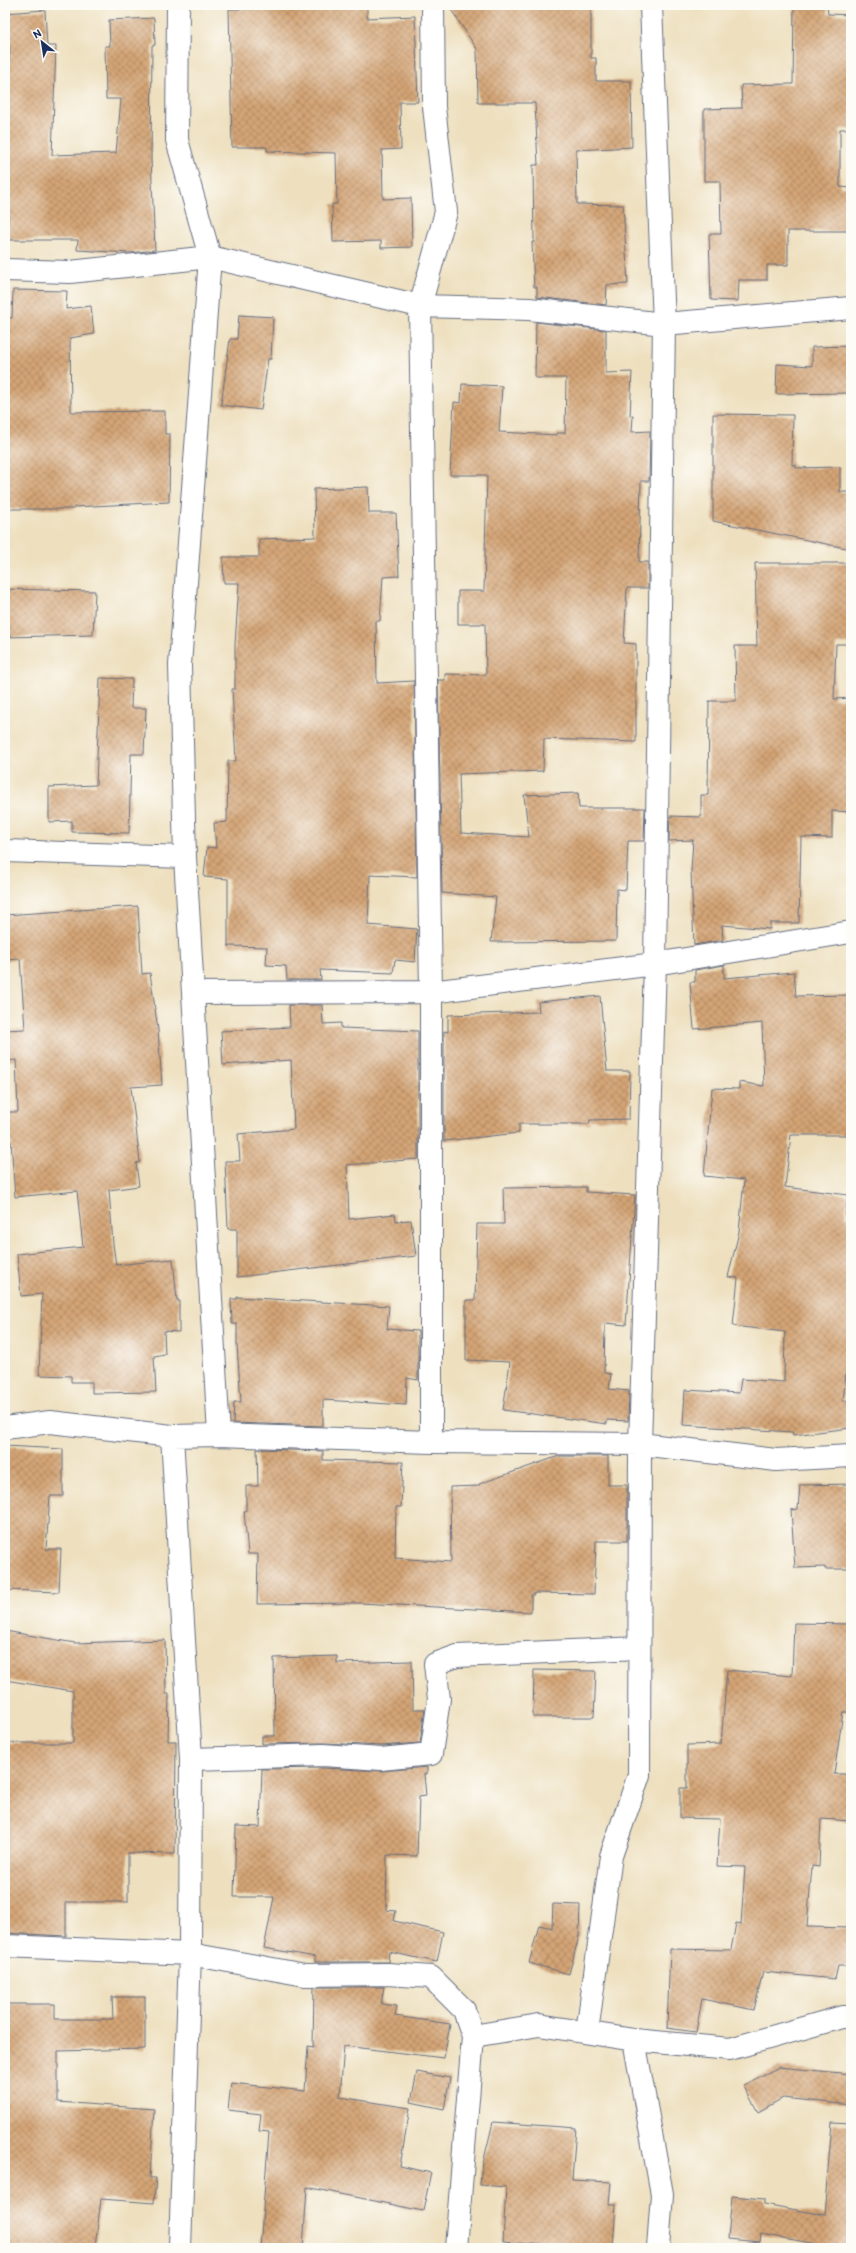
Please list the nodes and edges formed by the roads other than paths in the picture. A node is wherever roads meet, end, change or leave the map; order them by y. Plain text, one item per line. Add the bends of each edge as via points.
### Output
1 (178, 5) edge
2 (433, 5) edge
3 (651, 5) edge
4 (210, 257) junction
5 (5, 270) edge
6 (420, 306) junction
7 (851, 308) edge
8 (664, 324) junction
9 (5, 852) edge
10 (185, 857) junction
11 (851, 932) edge
12 (655, 964) junction
13 (431, 992) junction
14 (194, 993) junction
15 (5, 1428) edge
16 (219, 1435) junction
17 (172, 1436) junction
18 (431, 1442) junction
19 (640, 1444) junction
20 (851, 1456) edge
21 (639, 1648) junction
22 (191, 1759) junction
23 (5, 1946) edge
24 (190, 1954) junction
25 (851, 2017) edge
26 (588, 2032) junction
27 (473, 2036) junction
28 (634, 2040) junction
29 (180, 2248) edge
30 (456, 2248) edge
31 (658, 2248) edge

1 - 4 street via 177,140
2 - 6 street via 434,108 446,212
3 - 8 street
4 - 5 street via 70,272
4 - 6 street
4 - 10 street via 180,665
6 - 8 street via 530,309
6 - 13 street
7 - 8 street
8 - 12 street
9 - 10 street
10 - 14 street
11 - 12 street
12 - 13 street
12 - 19 street
13 - 14 street
13 - 18 street
14 - 16 street
15 - 17 street via 50,1422
16 - 17 street
16 - 18 street
17 - 22 street
18 - 19 street
19 - 20 street via 776,1460
19 - 21 street
21 - 22 street via 457,1656 435,1664 439,1699 430,1754 381,1759 322,1755
21 - 26 street via 639,1775 611,1856
22 - 24 street
23 - 24 street
24 - 27 street via 305,1975 388,1974 431,1977 464,2010
24 - 29 street
25 - 28 street via 842,2017 730,2049
26 - 27 street via 539,2025
26 - 28 street
27 - 30 street
28 - 31 street via 662,2194

